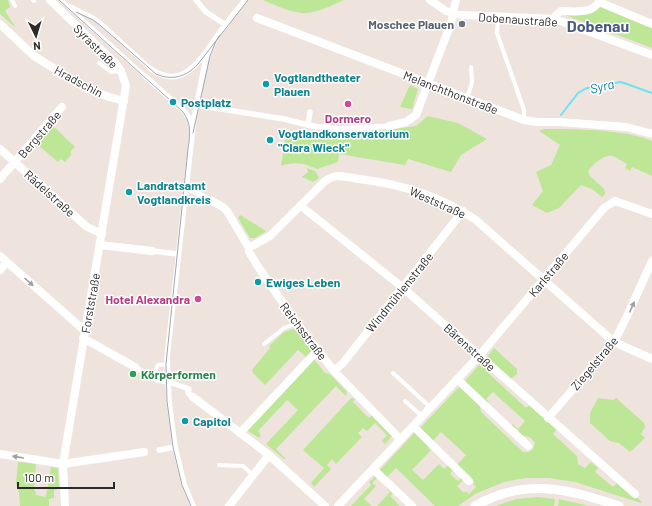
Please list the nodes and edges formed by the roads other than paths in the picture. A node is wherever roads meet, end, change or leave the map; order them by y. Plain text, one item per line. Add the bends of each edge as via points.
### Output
1 (12, 0) edge
2 (50, 0) edge
3 (61, 0) edge
4 (196, 0) edge
5 (245, 0) edge
6 (430, 0) edge
7 (456, 0) edge
8 (599, 1) edge
9 (66, 4) junction
10 (15, 6) dead end
11 (453, 13) junction
12 (498, 17) junction
13 (257, 18) dead end
14 (555, 19) junction
15 (0, 24) edge
16 (652, 24) edge
17 (226, 25) junction
18 (214, 41) junction
19 (652, 55) edge
20 (198, 62) junction
21 (99, 63) dead end
22 (206, 63) junction
23 (471, 67) dead end
24 (151, 69) joint
25 (121, 71) junction
26 (145, 76) joint
27 (428, 83) junction
28 (467, 98) junction
29 (124, 101) junction
30 (196, 105) junction
31 (62, 107) dead end
32 (184, 111) junction
33 (310, 112) dead end
34 (524, 120) junction
35 (308, 125) junction
36 (389, 126) joint
37 (651, 131) edge
38 (192, 134) junction
39 (0, 149) edge
40 (15, 163) junction
41 (0, 179) edge
42 (186, 187) junction
43 (212, 201) joint
44 (301, 206) junction
45 (463, 211) junction
46 (652, 214) edge
47 (102, 234) junction
48 (100, 244) junction
49 (249, 248) junction
50 (152, 251) joint
51 (178, 254) junction
52 (0, 256) edge
53 (652, 261) edge
54 (7, 262) junction
55 (0, 270) edge
56 (544, 279) junction
57 (402, 287) junction
58 (297, 323) junction
59 (84, 334) junction
60 (614, 342) junction
61 (264, 344) dead end
62 (318, 350) junction
63 (479, 356) junction
64 (652, 359) edge
65 (167, 364) junction
66 (135, 368) joint
67 (334, 371) junction
68 (168, 372) junction
69 (393, 373) dead end
70 (457, 379) junction
71 (168, 382) junction
72 (193, 397) joint
73 (405, 401) dead end
74 (430, 407) junction
75 (422, 416) junction
76 (548, 418) junction
77 (412, 426) junction
78 (240, 433) junction
79 (400, 439) junction
80 (528, 446) dead end
81 (175, 447) junction
82 (159, 450) dead end
83 (144, 452) dead end
84 (0, 454) edge
85 (269, 455) junction
86 (63, 464) junction
87 (219, 465) dead end
88 (373, 468) junction
89 (254, 475) junction
90 (470, 481) dead end
91 (635, 494) dead end
92 (192, 505) edge
93 (65, 506) edge
94 (185, 506) edge
95 (229, 506) edge
96 (325, 506) edge
97 (338, 506) edge
98 (412, 506) edge
99 (475, 506) edge
100 (620, 506) edge

1 - 10 lane
2 - 25 street, Syrastraße
3 - 9 lane
4 - 17 street via 206,12
5 - 17 street
6 - 11 street, Dobenaustraße
7 - 11 street
8 - 14 street via 589,10 561,10
8 - 16 street
9 - 24 lane via 102,24
9 - 26 lane
11 - 12 street, Dobenaustraße
11 - 27 street
12 - 14 street, Dobenaustraße
12 - 34 lane via 498,33 524,110
13 - 27 street, Melanchthonstraße
14 - 19 street, Dobenaustraße
15 - 29 street, Hradschin via 34,56 71,79 88,89
17 - 18 street
18 - 20 street
18 - 22 street
20 - 22 street
20 - 24 street via 186,73 174,76 162,75
21 - 25 lane via 111,72
22 - 30 street
23 - 28 lane via 472,83
25 - 29 street, Syrastraße via 126,86
26 - 32 street
27 - 28 street, Melanchthonstraße
27 - 36 street via 416,115 406,122
28 - 34 street, Melanchthonstraße
29 - 47 street, Forststraße
30 - 32 street
30 - 35 street
30 - 38 street
31 - 40 street, Bergstraße
32 - 38 street via 190,119
33 - 35 street
34 - 37 street, Melanchthonstraße
35 - 36 street via 339,129
38 - 42 street
39 - 40 street, Rädelstraße
40 - 41 street, Bergstraße
40 - 47 street, Rädelstraße via 87,227
42 - 43 street, Reichsstraße
42 - 51 street
43 - 49 street, Reichsstraße via 227,211
44 - 45 street, Weststraße via 324,182 338,176 410,189
44 - 49 street, Weststraße via 270,236
44 - 57 street, Bärenstraße
45 - 56 street, Weststraße
45 - 57 street, Windmühlenstraße
46 - 56 street, Karlstraße via 615,201 609,203
47 - 48 street, Forststraße
48 - 50 street
48 - 59 street, Forststraße
49 - 58 street, Reichsstraße via 257,265
50 - 51 street
51 - 65 street
52 - 54 street
60 -> 53 street, Ziegelstraße
54 - 55 street
54 -> 59 street
56 - 60 street, Weststraße
56 - 63 street, Karlstraße
57 - 63 street, Bärenstraße
57 - 67 street, Windmühlenstraße
58 - 61 lane via 284,328
58 - 62 street, Reichsstraße
59 - 66 street
59 - 86 street, Forststraße
60 - 64 street, Weststraße
60 - 76 street, Ziegelstraße
62 - 67 street, Reichsstraße
62 - 78 street
63 - 70 street, Karlstraße
63 - 76 street, Bärenstraße
65 - 68 street
65 - 68 lane via 158,365 154,374 159,378
66 - 71 street via 157,380
67 - 79 street, Reichsstraße
68 - 71 street
69 - 74 lane
70 - 74 street, Karlstraße
70 - 80 street
71 - 72 street via 189,389 188,394
71 - 81 street
72 - 78 street
73 - 75 lane
74 - 75 street, Karlstraße
75 - 77 street, Karlstraße
76 - 91 street, Bärenstraße
77 - 79 street, Karlstraße
77 - 90 street
78 - 85 street
79 - 88 street, Karlstraße
81 - 82 street
81 - 92 street
83 - 86 street
86 -> 84 street
85 - 89 street
85 - 96 street
86 - 93 street, Forststraße
87 - 89 lane via 243,466
88 - 97 street, Karlstraße
88 - 98 street
89 - 95 street
92 - 94 street
99 - 100 street via 500,494 543,488 570,492

